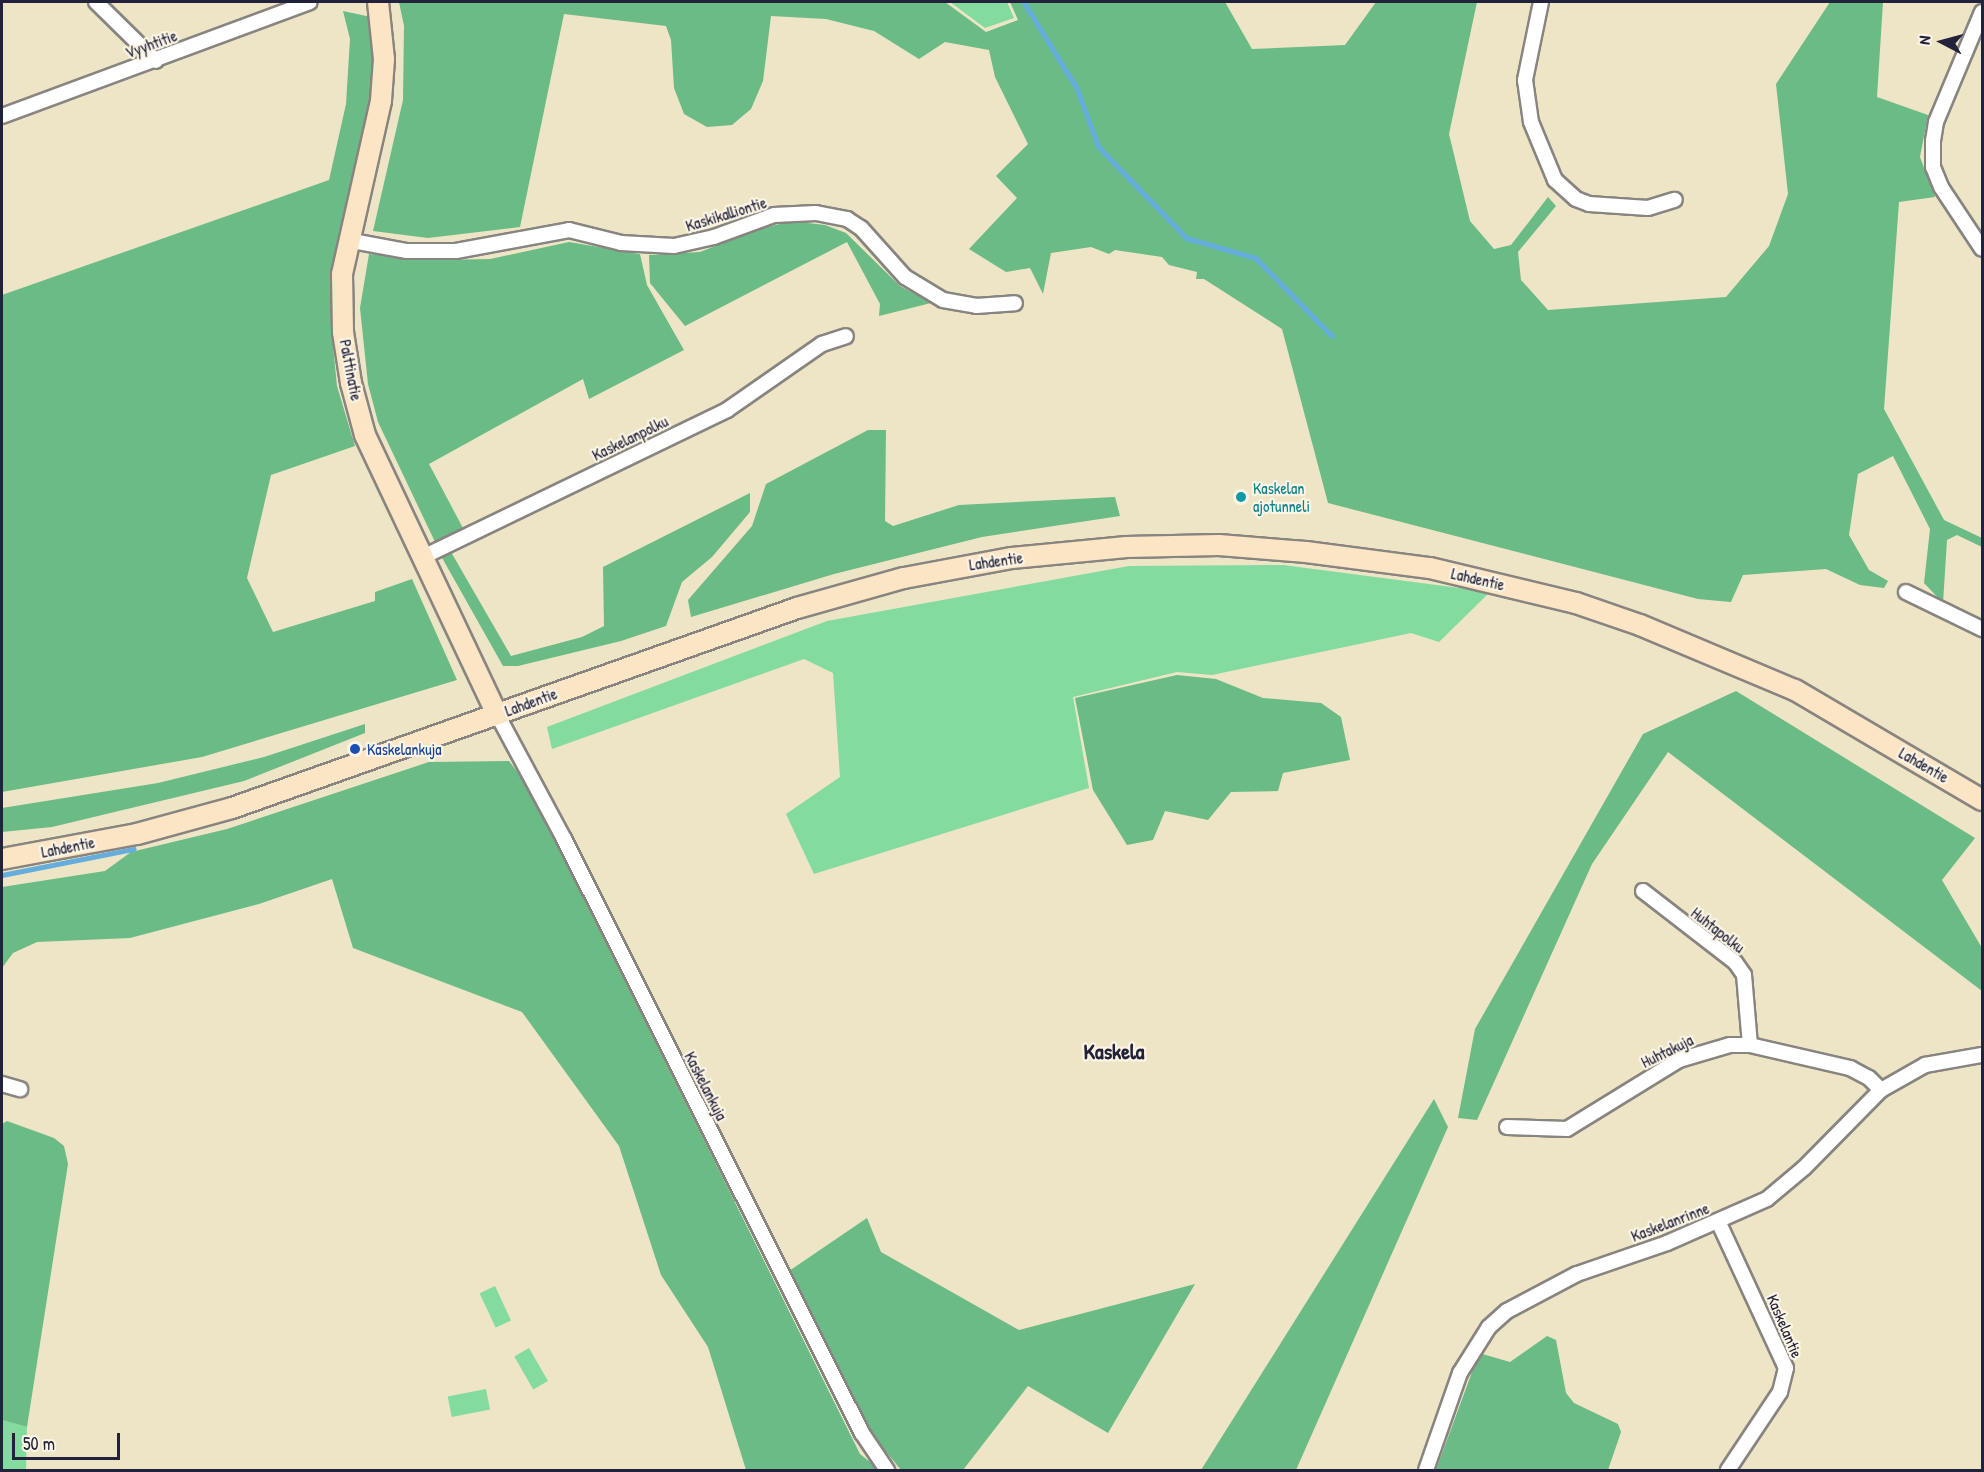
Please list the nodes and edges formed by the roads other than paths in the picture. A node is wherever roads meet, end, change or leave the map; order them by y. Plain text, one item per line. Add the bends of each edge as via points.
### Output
1 (96, 2) edge
2 (310, 2) edge
3 (378, 2) edge
4 (1541, 2) edge
5 (1983, 12) edge
6 (156, 60) junction
7 (2, 116) edge
8 (1675, 200) dead end
9 (347, 240) junction
10 (1983, 249) edge
11 (1015, 303) dead end
12 (846, 336) dead end
13 (422, 558) junction
14 (1906, 592) dead end
15 (1983, 629) edge
16 (497, 714) junction
17 (1983, 800) edge
18 (2, 859) edge
19 (1643, 891) dead end
20 (1750, 1045) junction
21 (1983, 1055) edge
22 (2, 1084) edge
23 (20, 1089) dead end
24 (1881, 1090) junction
25 (1507, 1128) dead end
26 (1718, 1221) junction
27 (887, 1470) edge
28 (1426, 1470) edge
29 (1728, 1470) edge

1 - 6 street
2 - 6 street, Vyyhtitie
3 - 9 main road, Palttinatie via 384,60 381,100
4 - 8 street via 1525,80 1532,122 1555,180 1576,199 1589,204 1648,208
5 - 10 street via 1936,122 1933,167 1941,187
6 - 7 street, Vyyhtitie
9 - 11 street, Kaskikalliontie via 407,251 456,251 569,230 658,247 697,243 774,215 816,213 847,219 861,228 905,277 943,300 976,306
9 - 13 main road, Palttinatie via 341,303 351,383 366,435
12 - 13 street, Kaskelanpolku via 822,344 727,410
13 - 16 main road, Palttinatie
14 - 15 street
16 - 17 main road, Lahdentie via 797,608 904,578 1012,558 1126,547 1219,545 1430,568 1576,603 1640,625 1796,690
16 - 18 main road, Lahdentie via 232,808 137,834
16 - 27 street, Kaskelankuja via 862,1433
19 - 20 street, Huhtapolku via 1735,962 1744,975
20 - 24 street, Huhtakuja via 1850,1068
20 - 25 street, Huhtakuja via 1722,1047 1679,1060 1567,1129
21 - 24 street, Kaskelanrinne via 1926,1065
22 - 23 street
24 - 26 street, Kaskelanrinne via 1784,1187
26 - 28 street, Kaskelanrinne via 1577,1274 1501,1317 1482,1336 1460,1373
26 - 29 street, Kaskelantie via 1786,1368 1780,1392

